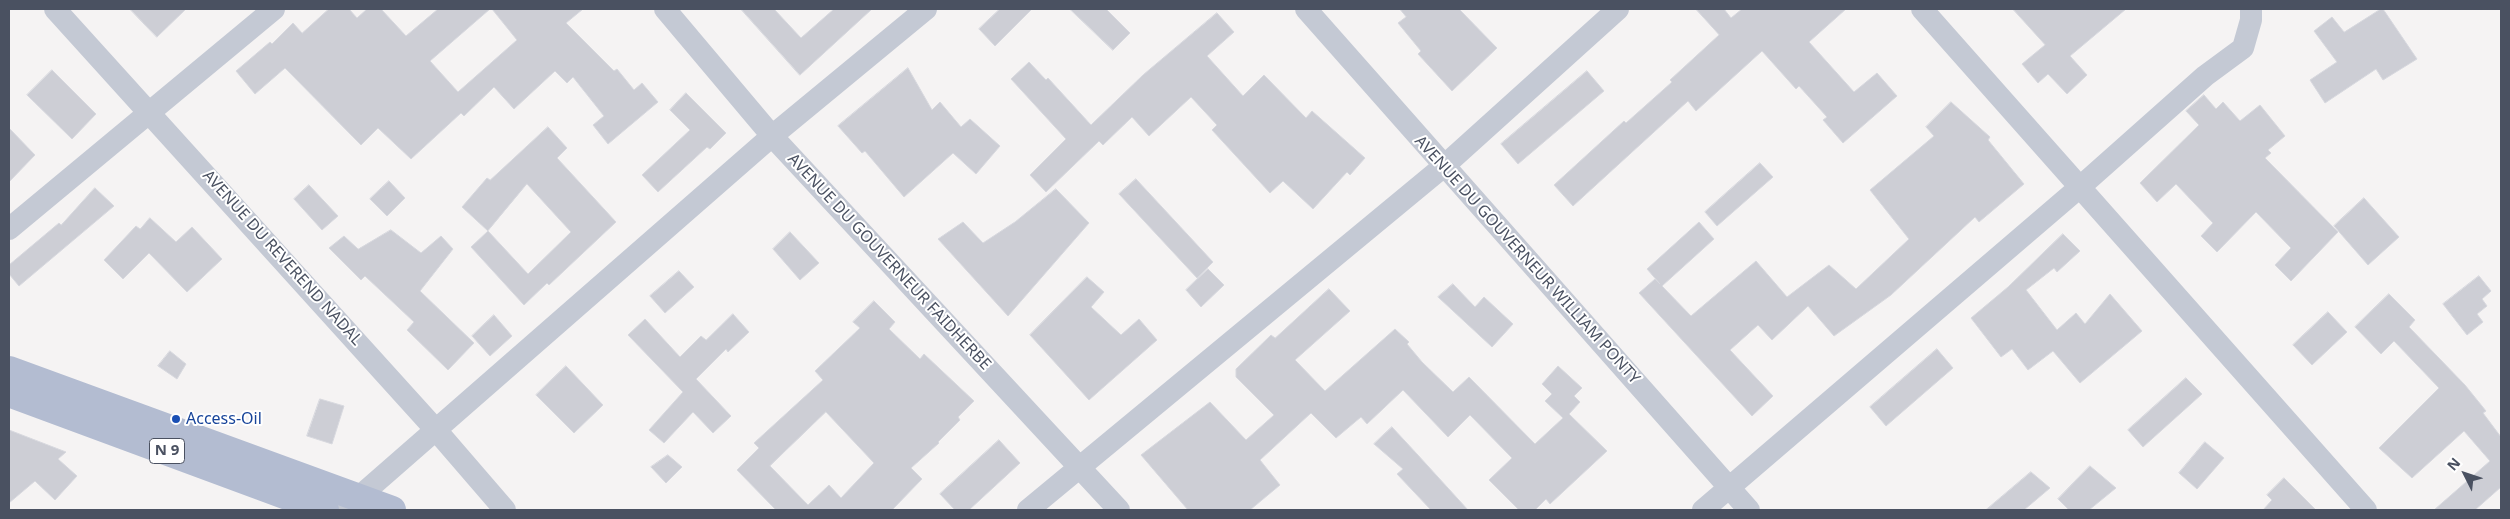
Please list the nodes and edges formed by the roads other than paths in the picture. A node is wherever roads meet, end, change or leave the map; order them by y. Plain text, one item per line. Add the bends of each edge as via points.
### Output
1 (55, 9) edge
2 (274, 9) edge
3 (665, 9) edge
4 (926, 9) edge
5 (1306, 9) edge
6 (1618, 9) edge
7 (1922, 9) edge
8 (2251, 9) edge
9 (150, 111) junction
10 (772, 136) junction
11 (1444, 166) junction
12 (2080, 187) junction
13 (9, 228) edge
14 (9, 370) edge
15 (9, 392) edge
16 (436, 430) junction
17 (1079, 466) junction
18 (1729, 488) junction
19 (351, 503) edge
20 (325, 510) edge
21 (392, 510) edge
22 (505, 510) edge
23 (1028, 510) edge
24 (1119, 510) edge
25 (1703, 510) edge
26 (1749, 510) edge
27 (2366, 510) edge

1 - 9 street, AVENUE DU REVEREND NADAL
2 - 9 street
3 - 10 street, AVENUE DU GOUVERNEUR FAIDHERBE
4 - 10 street
5 - 11 street, AVENUE DU GOUVERNEUR WILLIAM PONTY
6 - 11 street
7 - 12 street
8 - 12 street via 2244,48 2205,76
9 - 13 street
9 - 16 street, AVENUE DU REVEREND NADAL
10 - 16 street
10 - 17 street, AVENUE DU GOUVERNEUR FAIDHERBE
11 - 17 street
11 - 18 street, AVENUE DU GOUVERNEUR WILLIAM PONTY
12 - 18 street
12 - 27 street
14 - 19 main road, N 9
15 - 20 main road, N 9
16 - 19 street
16 - 22 street, AVENUE DU REVEREND NADAL
17 - 23 street
17 - 24 street, AVENUE DU GOUVERNEUR FAIDHERBE
18 - 25 street
18 - 26 street, AVENUE DU GOUVERNEUR WILLIAM PONTY
19 - 21 main road, N 9

